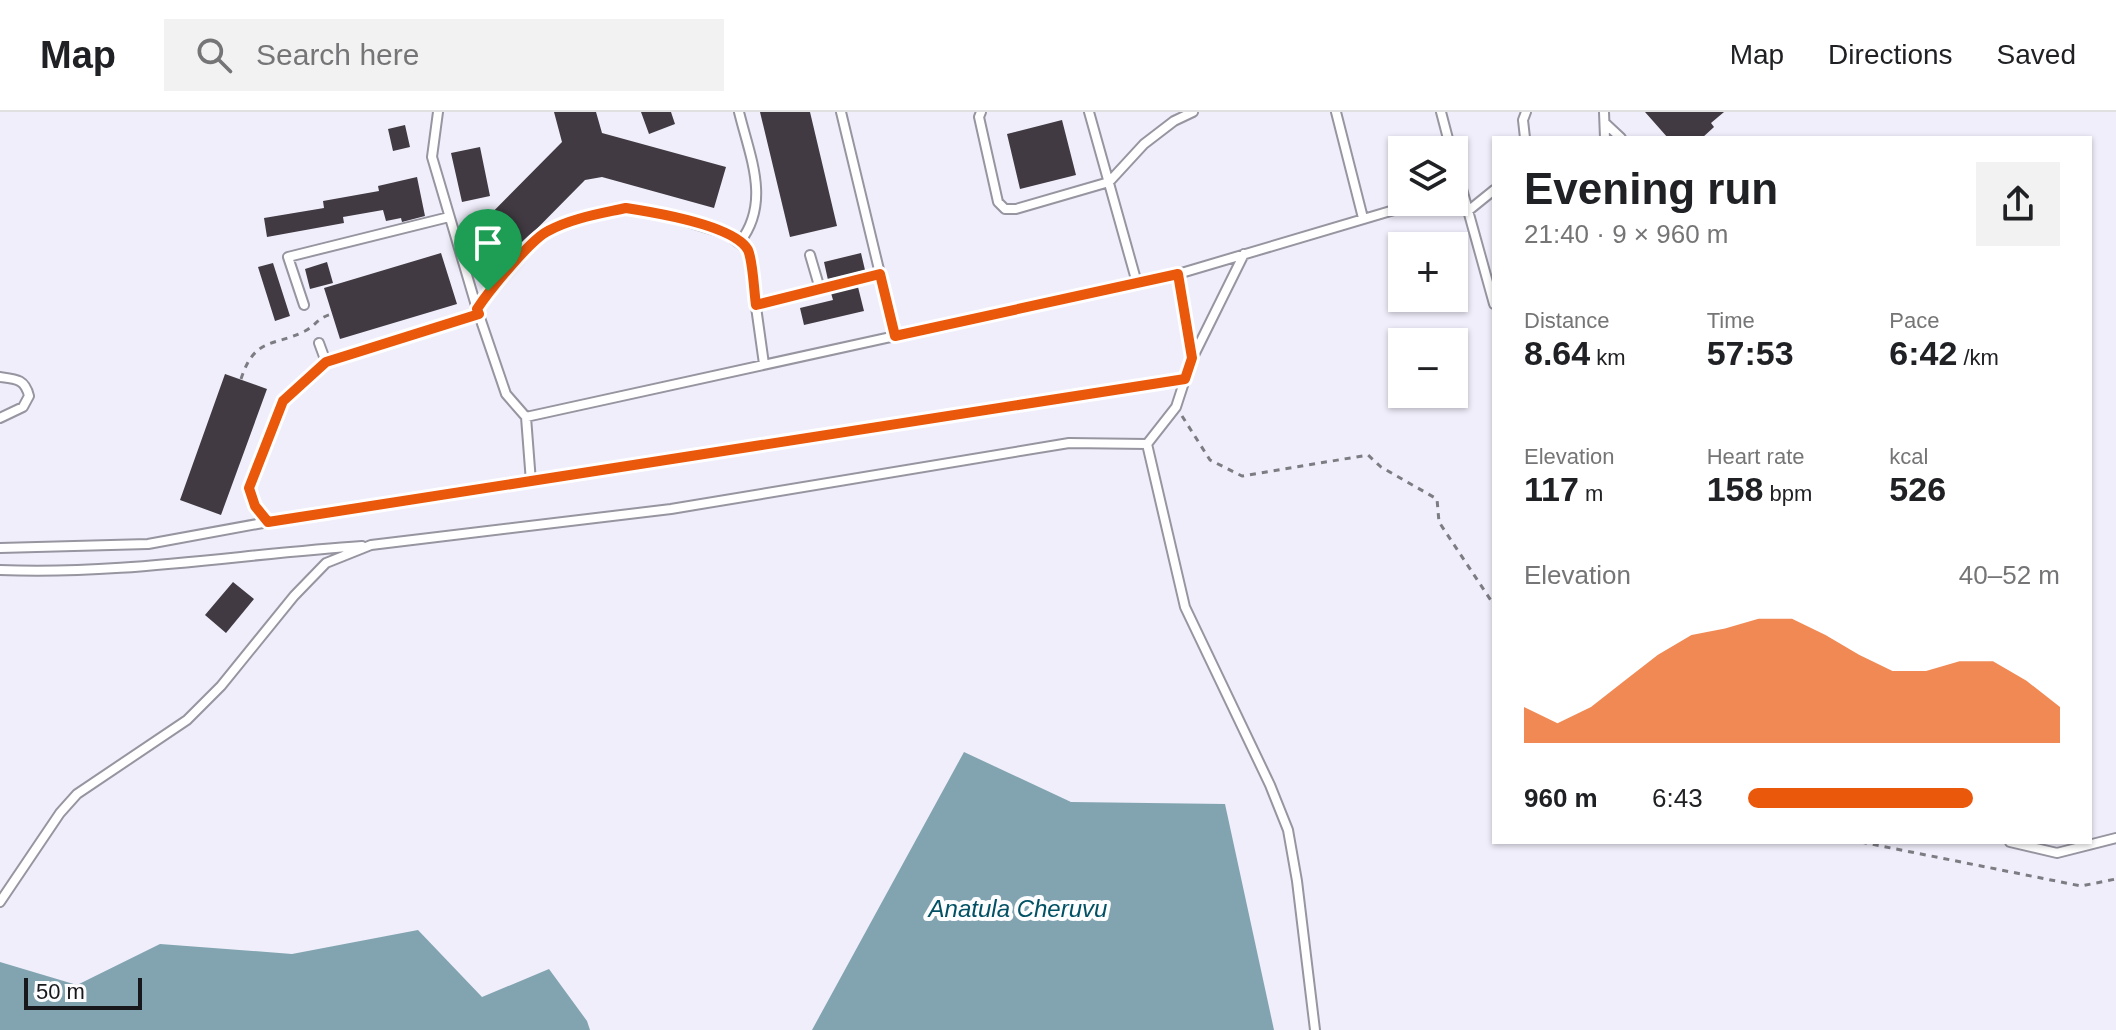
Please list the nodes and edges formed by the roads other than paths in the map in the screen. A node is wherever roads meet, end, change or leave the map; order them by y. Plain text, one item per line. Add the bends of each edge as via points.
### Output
1 (438, 112) edge
2 (739, 112) edge
3 (841, 112) edge
4 (981, 112) edge
5 (1089, 112) edge
6 (1193, 112) edge
7 (1336, 112) edge
8 (1441, 112) edge
9 (1526, 112) edge
10 (1604, 112) edge
11 (1606, 124) junction
12 (1447, 136) edge
13 (1525, 136) edge
14 (1605, 136) edge
15 (1619, 136) edge
16 (1109, 182) junction
17 (1492, 192) edge
18 (1388, 211) edge
19 (1468, 211) joint
20 (449, 217) junction
21 (1363, 218) junction
22 (740, 242) junction
23 (1244, 254) junction
24 (810, 255) dead end
25 (880, 274) junction
26 (1178, 274) junction
27 (1137, 283) junction
28 (820, 289) junction
29 (1492, 297) edge
30 (304, 305) dead end
31 (756, 305) junction
32 (478, 312) junction
33 (895, 336) junction
34 (319, 343) dead end
35 (1192, 358) junction
36 (326, 362) junction
37 (764, 364) junction
38 (0, 377) edge
39 (1185, 379) junction
40 (526, 417) junction
41 (0, 418) edge
42 (1147, 444) junction
43 (531, 482) junction
44 (268, 522) junction
45 (371, 545) junction
46 (0, 548) edge
47 (0, 570) edge
48 (2116, 838) edge
49 (2019, 844) edge
50 (0, 902) edge
51 (1315, 1030) edge

1 - 20 lane via 432,157
2 - 22 lane via 758,186 753,221
3 - 25 lane
4 - 16 lane via 998,202 1005,209
5 - 16 lane
6 - 16 lane via 1144,144
7 - 21 lane
8 - 12 lane
9 - 13 lane
10 - 11 lane
11 - 14 lane
11 - 15 lane
16 - 27 lane
17 - 19 lane
18 - 21 lane
19 - 29 lane
20 - 30 lane via 288,257
20 - 32 lane
21 - 23 lane
22 - 31 lane via 748,250
22 - 32 lane via 626,208 582,217 544,232 488,291
23 - 26 lane
23 - 35 lane
24 - 28 lane
25 - 28 lane
25 - 33 lane
26 - 27 lane
26 - 35 lane
27 - 33 lane
28 - 31 lane
31 - 37 lane
32 - 36 lane
32 - 40 lane via 506,394
33 - 37 lane
34 - 36 lane
35 - 39 lane
36 - 44 lane via 283,401 249,488
37 - 40 lane
38 - 41 lane via 18,379 29,396 23,407
39 - 42 lane via 1176,407
39 - 43 lane
40 - 43 lane
42 - 45 lane via 1069,443 671,509
42 - 51 lane via 1185,607 1288,830
43 - 44 lane
44 - 46 lane via 148,544
45 - 47 lane via 137,567
45 - 50 lane via 326,563 187,720 77,794
48 - 49 lane via 2057,853

